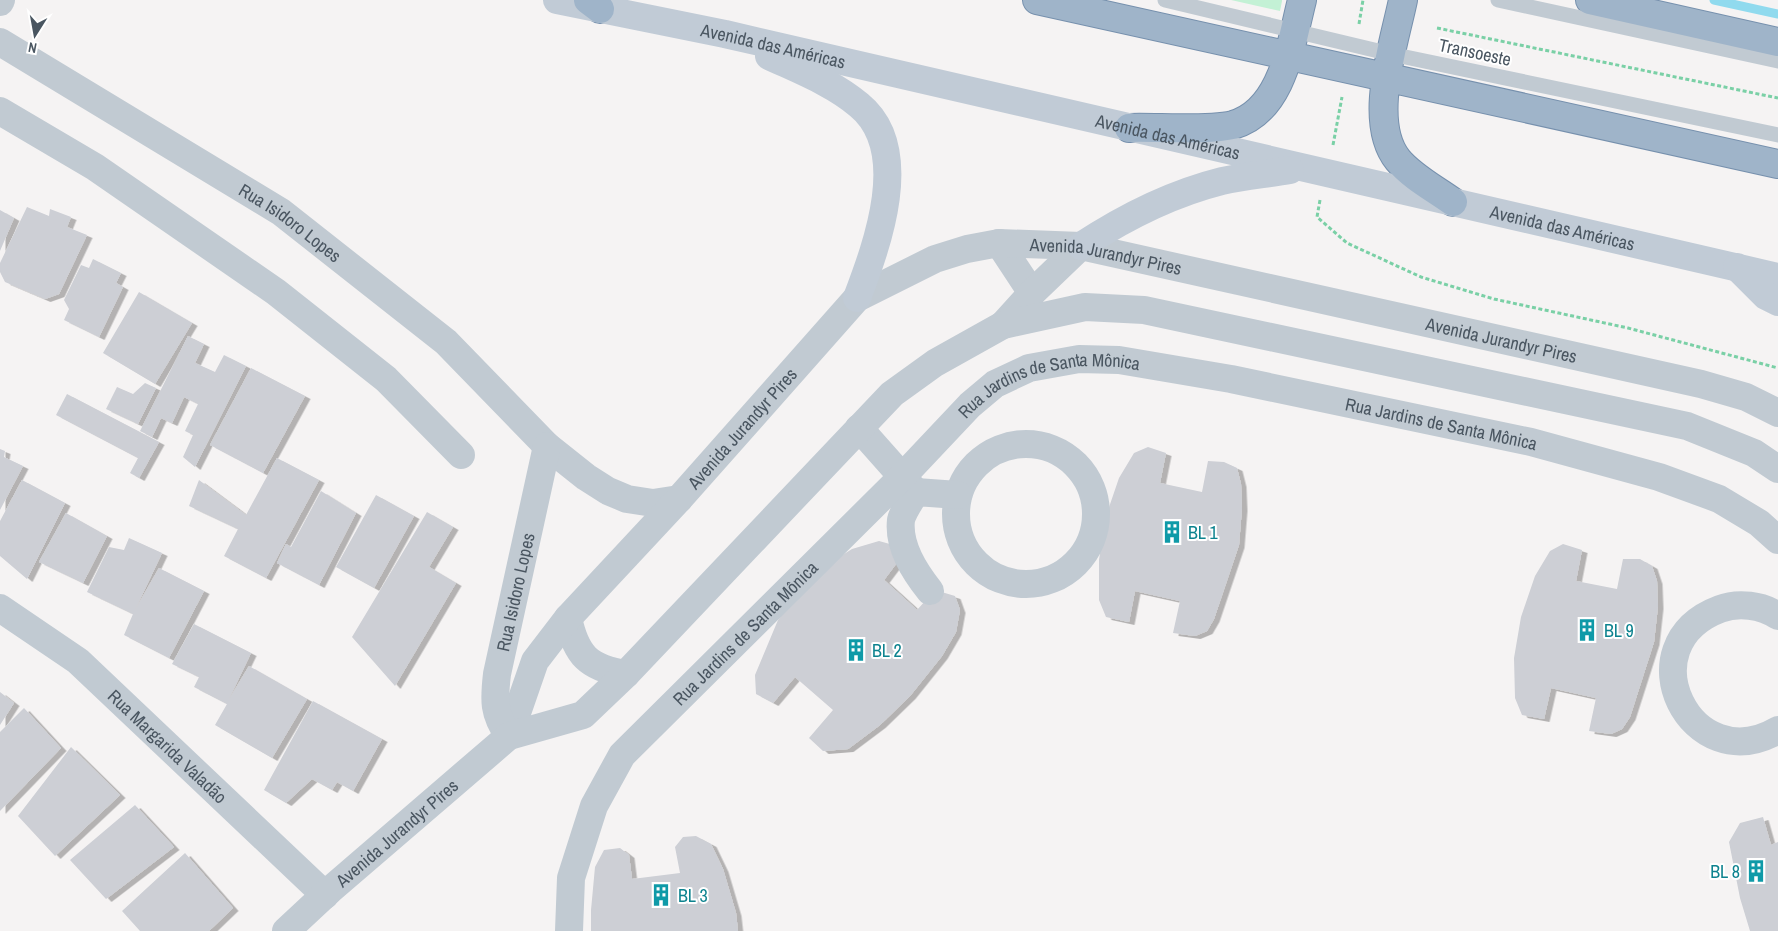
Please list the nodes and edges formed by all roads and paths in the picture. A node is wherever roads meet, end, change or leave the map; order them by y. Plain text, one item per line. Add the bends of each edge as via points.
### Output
1 (557, 0) edge
2 (1037, 0) edge
3 (1165, 0) edge
4 (1302, 0) edge
5 (1363, 0) edge
6 (1403, 0) edge
7 (1498, 0) edge
8 (1590, 0) edge
9 (594, 5) edge
10 (1358, 27) dead end
11 (1438, 28) dead end
12 (725, 34) junction
13 (0, 42) edge
14 (1778, 42) edge
15 (1290, 43) junction
16 (1778, 61) edge
17 (1389, 65) junction
18 (1343, 94) dead end
19 (1778, 98) edge
20 (0, 111) edge
21 (1129, 128) junction
22 (1778, 135) edge
23 (1321, 163) junction
24 (1778, 164) edge
25 (1452, 202) junction
26 (999, 243) junction
27 (1081, 246) junction
28 (1737, 267) junction
29 (1778, 277) edge
30 (1032, 293) junction
31 (857, 298) junction
32 (1778, 302) edge
33 (1003, 325) junction
34 (1778, 368) edge
35 (1778, 413) edge
36 (859, 428) junction
37 (547, 446) junction
38 (461, 455) dead end
39 (1778, 469) edge
40 (910, 484) junction
41 (958, 495) junction
42 (679, 499) junction
43 (1778, 540) edge
44 (930, 591) dead end
45 (0, 608) edge
46 (1778, 616) edge
47 (568, 618) junction
48 (626, 674) junction
49 (1778, 730) edge
50 (508, 736) junction
51 (325, 895) junction
52 (286, 931) edge
53 (569, 931) edge

1 - 9 main road, Avenida das Américas
2 - 15 highway
3 - 15 lane
4 - 15 highway
5 - 10 path
6 - 17 highway
7 - 16 lane
8 - 14 highway
9 - 12 main road, Avenida das Américas
11 - 19 path
12 - 21 main road, Avenida das Américas
12 - 31 main road via 860,105 882,134 887,163 885,199 877,244
13 - 37 street, Rua Isidoro Lopes via 281,212 446,342
15 - 17 highway
15 - 21 highway via 1274,92 1246,120 1224,126
17 - 22 lane, Transoeste
17 - 24 highway
17 - 25 highway via 1384,122 1387,141 1398,160
18 - 23 path
20 - 38 street via 95,167 276,292 386,378
21 - 23 main road, Avenida das Américas
23 - 25 main road, Avenida das Américas
23 - 27 main road via 1224,181 1185,192 1146,207
23 - 34 path via 1317,217 1347,243 1421,277 1494,299 1628,328
25 - 28 main road, Avenida das Américas
26 - 27 street, Avenida Jurandyr Pires
26 - 30 street
26 - 31 street, Avenida Jurandyr Pires via 935,259
27 - 30 street
27 - 35 street, Avenida Jurandyr Pires via 1701,384 1746,397
28 - 29 main road, Avenida das Américas
28 - 32 main road via 1766,296
30 - 33 street
31 - 42 street, Avenida Jurandyr Pires
33 - 36 street, Avenida Jurandyr Pires via 935,363 892,394
33 - 39 street, Avenida Jurandyr Pires via 1085,307 1144,310 1687,426 1754,453
36 - 40 street
36 - 48 street, Avenida Jurandyr Pires
37 - 42 street, Rua Isidoro Lopes via 608,491 627,499 653,503
37 - 50 street, Rua Isidoro Lopes via 497,674 494,702 498,722
40 - 41 street
40 - 43 street, Rua Jardins de Santa Mônica via 970,405 995,384 1029,368 1079,359 1119,360 1231,379 1531,442 1659,477 1719,499 1759,522
40 - 44 street via 901,518 903,542 914,570
40 - 53 street, Rua Jardins de Santa Mônica via 622,755 594,806 571,878
41 - 41 street via 956,519 961,543 975,563 995,578 1019,584 1044,583 1066,573 1084,556 1095,534 1097,509 1091,486 1077,465 1057,451 1042,446 1009,446 986,456 969,473
42 - 47 street, Avenida Jurandyr Pires
45 - 51 street, Rua Margarida Valadão via 78,661
46 - 49 street via 1750,605 1727,606 1706,614 1689,628 1677,648 1672,670 1675,692 1684,712 1701,729 1721,739 1744,742 1766,737
47 - 48 street via 573,640 585,659 604,670
47 - 50 street, Avenida Jurandyr Pires via 535,661
48 - 50 street, Avenida Jurandyr Pires via 583,715
50 - 51 street, Avenida Jurandyr Pires
51 - 52 street, Avenida Jurandyr Pires

